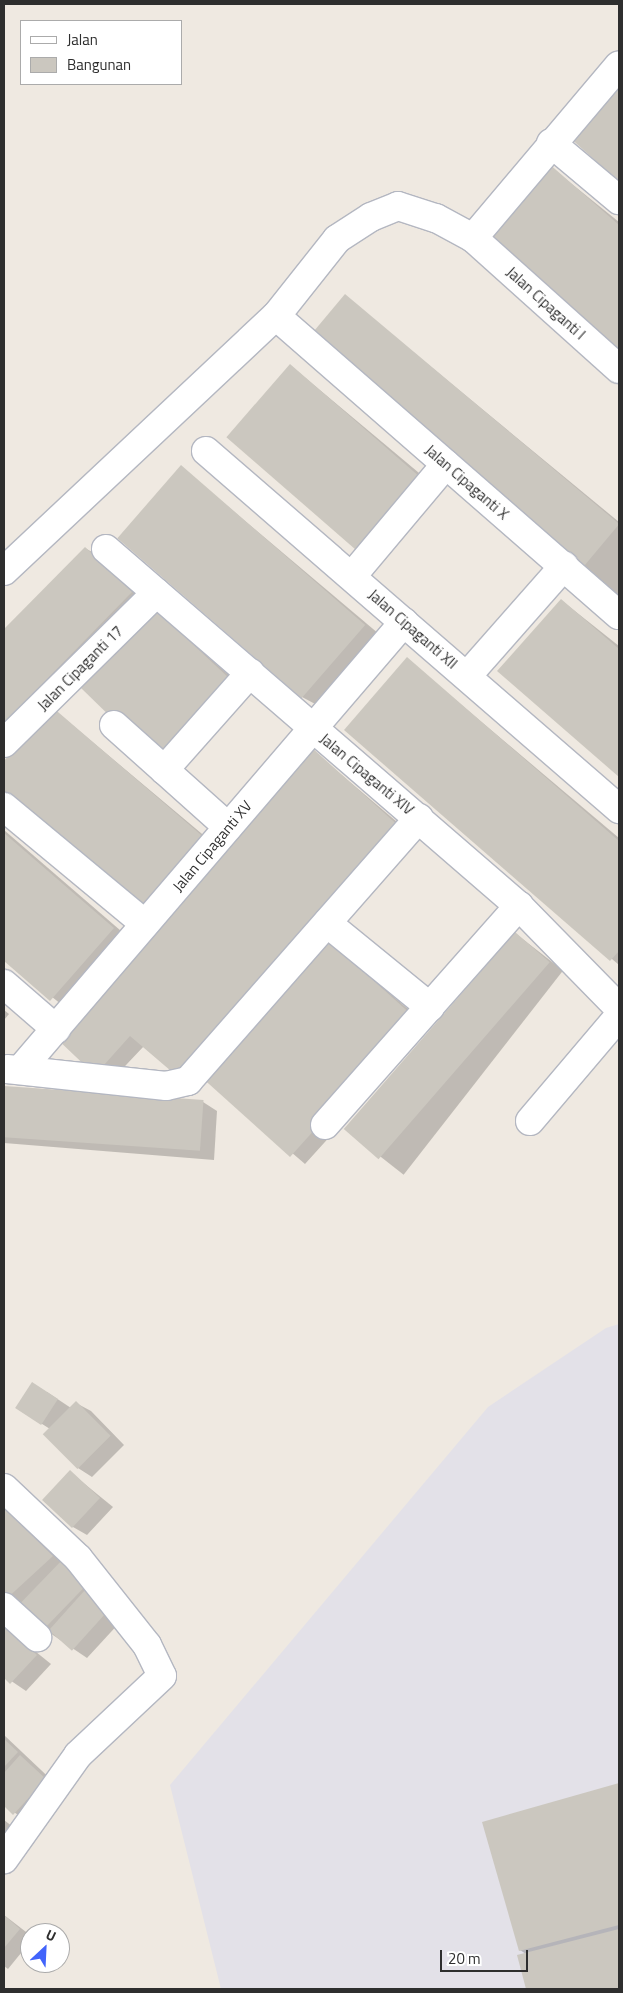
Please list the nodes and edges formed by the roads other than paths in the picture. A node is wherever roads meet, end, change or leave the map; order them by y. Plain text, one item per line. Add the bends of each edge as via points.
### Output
1 (619, 64) edge
2 (551, 143) junction
3 (619, 200) edge
4 (473, 238) junction
5 (276, 316) junction
6 (619, 369) edge
7 (206, 451) dead end
8 (446, 464) junction
9 (106, 549) dead end
10 (564, 566) junction
11 (4, 571) edge
12 (352, 576) junction
13 (156, 593) junction
14 (619, 615) edge
15 (404, 622) junction
16 (250, 673) junction
17 (467, 676) junction
18 (114, 725) dead end
19 (313, 727) junction
20 (4, 743) edge
21 (164, 770) junction
22 (4, 807) edge
23 (619, 809) edge
24 (420, 818) junction
25 (228, 827) junction
26 (519, 906) junction
27 (327, 923) junction
28 (145, 924) junction
29 (4, 984) edge
30 (430, 1007) junction
31 (619, 1008) edge
32 (619, 1016) edge
33 (56, 1029) junction
34 (12, 1070) edge
35 (530, 1121) dead end
36 (326, 1125) dead end
37 (4, 1488) edge
38 (4, 1608) edge
39 (37, 1637) dead end
40 (4, 1859) edge

1 - 2 street
2 - 3 street
2 - 4 street
4 - 5 street, Jalan Cipaganti I via 414,210 387,208 337,239
4 - 6 street, Jalan Cipaganti I
5 - 8 street, Jalan Cipaganti X
5 - 11 street, Jalan Cipaganti I
7 - 12 street, Jalan Cipaganti XII
8 - 10 street, Jalan Cipaganti X
8 - 12 street
9 - 13 street, Jalan Cipaganti XIV
10 - 14 street, Jalan Cipaganti X
10 - 17 street
12 - 15 street, Jalan Cipaganti XII
13 - 16 street, Jalan Cipaganti XIV
13 - 20 street, Jalan Cipaganti 17
15 - 17 street, Jalan Cipaganti XII
15 - 19 street, Jalan Cipaganti XV
16 - 19 street, Jalan Cipaganti XIV
16 - 21 street
17 - 23 street, Jalan Cipaganti XII
18 - 21 street
19 - 24 street, Jalan Cipaganti XIV
19 - 25 street, Jalan Cipaganti XV
21 - 25 street
22 - 28 street
24 - 26 street, Jalan Cipaganti XIV
24 - 27 street
25 - 28 street, Jalan Cipaganti XV
26 - 30 street
26 - 31 street, Jalan Cipaganti XIV
27 - 30 street
27 - 34 street via 188,1081 166,1086
28 - 33 street, Jalan Cipaganti XV
29 - 33 street
30 - 36 street
32 - 35 street
33 - 34 street, Jalan Cipaganti XV
37 - 40 street via 78,1558 147,1646 162,1676 78,1755
38 - 39 street

